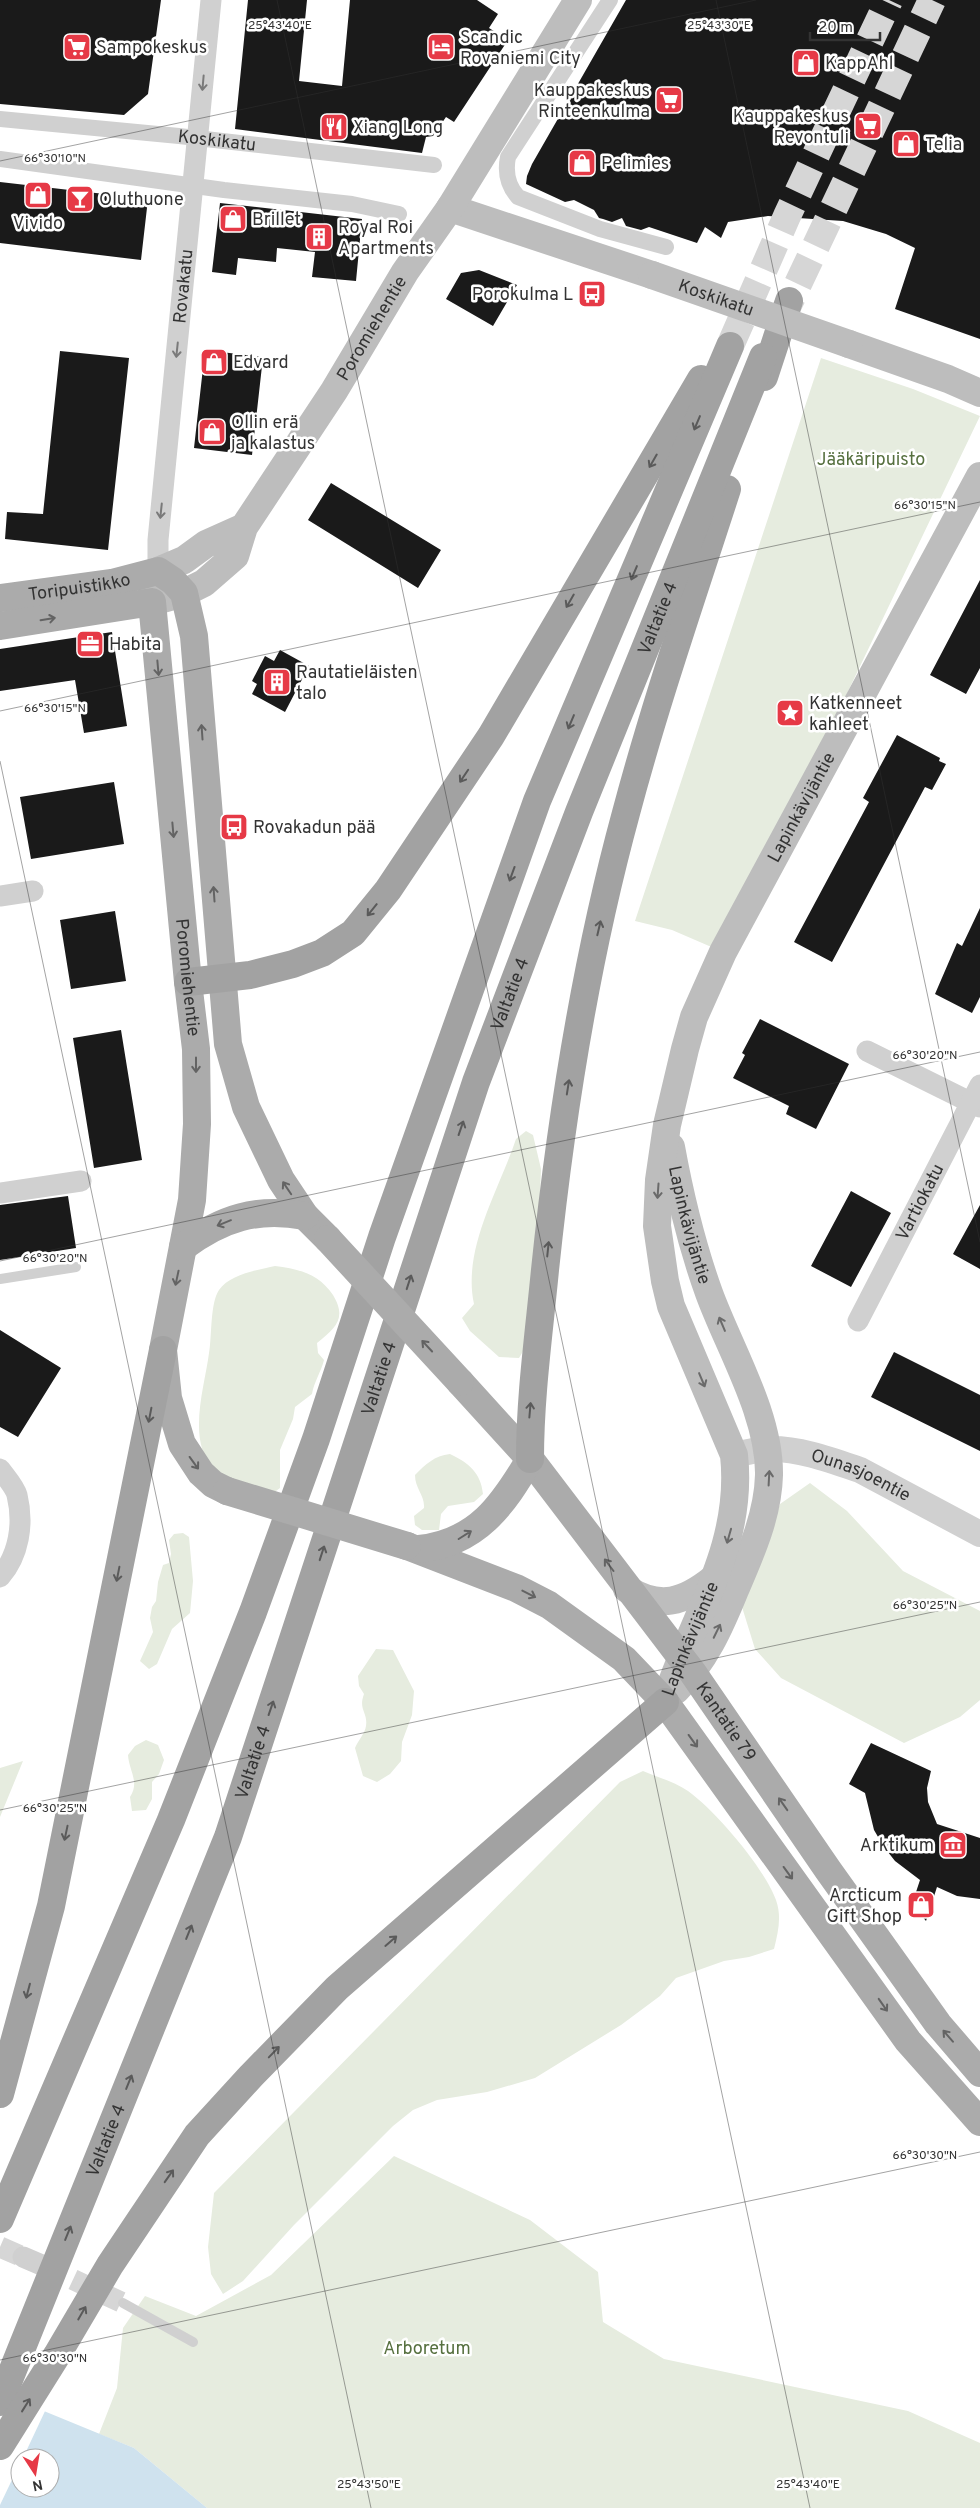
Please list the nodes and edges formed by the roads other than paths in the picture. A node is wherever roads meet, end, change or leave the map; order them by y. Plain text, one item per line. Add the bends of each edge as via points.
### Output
1 (211, 0) edge
2 (578, 0) edge
3 (610, 0) edge
4 (0, 119) edge
5 (198, 138) junction
6 (0, 159) edge
7 (434, 165) dead end
8 (193, 185) junction
9 (450, 208) junction
10 (399, 214) dead end
11 (666, 247) dead end
12 (789, 301) tunnel mouth
13 (763, 357) dead end
14 (980, 393) edge
15 (980, 476) edge
16 (244, 527) junction
17 (158, 572) junction
18 (184, 593) junction
19 (0, 598) edge
20 (152, 602) junction
21 (0, 626) edge
22 (33, 891) dead end
23 (0, 896) edge
24 (221, 977) junction
25 (188, 982) junction
26 (867, 1051) dead end
27 (977, 1098) edge
28 (667, 1125) junction
29 (81, 1181) dead end
30 (0, 1193) edge
31 (305, 1216) junction
32 (183, 1247) junction
33 (76, 1267) dead end
34 (0, 1279) edge
35 (858, 1321) dead end
36 (163, 1350) junction
37 (460, 1382) joint
38 (768, 1449) junction
39 (734, 1455) junction
40 (530, 1459) junction
41 (0, 1469) edge
42 (227, 1491) joint
43 (980, 1534) edge
44 (413, 1547) junction
45 (0, 1576) edge
46 (714, 1579) junction
47 (627, 1589) junction
48 (686, 1665) junction
49 (665, 1702) junction
50 (980, 2073) edge
51 (0, 2094) edge
52 (980, 2122) edge
53 (0, 2218) edge
54 (23, 2257) tunnel mouth
55 (44, 2266) tunnel mouth
56 (123, 2303) tunnel mouth
57 (194, 2342) dead end
58 (0, 2402) edge
59 (0, 2446) edge

1 -> 5 street, Rovakatu
2 - 9 main road, Poromiehentie
3 - 11 street via 508,157 508,178 518,197 600,229
4 - 5 street, Koskikatu
5 - 7 street, Koskikatu
5 - 8 street, Rovakatu
6 - 8 street
8 - 10 street via 352,204
8 -> 17 street, Rovakatu via 159,532
9 - 14 main road, Koskikatu, bridge via 652,275
9 - 16 main road, Poromiehentie via 405,272 334,391
40 -> 12 highway via 530,1416 555,1177 594,946 625,815 659,698
58 -> 13 highway, Valtatie 4 via 228,1837 476,1082 579,812
15 - 28 main road, Lapinkävijäntie via 724,952 694,1017
16 - 17 main road via 206,544 184,560
16 - 18 main road, Poromiehentie via 235,556 216,575
17 - 18 main road
17 - 19 main road, Toripuistikko via 112,583
17 - 20 main road, Poromiehentie
18 - 20 main road, Poromiehentie
24 -> 18 main road, Poromiehentie via 197,658
21 -> 20 main road, Toripuistikko
20 -> 25 main road, Poromiehentie
22 - 23 street
24 - 25 highway
31 -> 24 main road, Poromiehentie via 281,1180 239,1089 228,1044
24 - 53 highway via 250,975 322,953 353,933 382,897 491,736 726,345 537,801 253,1612 171,1820
25 -> 32 main road, Poromiehentie via 196,1050 196,1124 192,1200
26 - 27 street
27 - 35 street, Vartiokatu
38 -> 28 main road, Lapinkävijäntie via 750,1392 709,1292 681,1197
28 -> 39 main road, Lapinkävijäntie via 659,1180 657,1226 666,1287
29 - 30 street
31 -> 32 main road via 267,1212 242,1216 202,1233
37 -> 31 main road, Poromiehentie, bridge
32 -> 36 main road, Poromiehentie
33 - 34 lane
36 -> 42 main road, Poromiehentie via 168,1398 182,1444 201,1472 213,1484
36 -> 51 highway via 51,1906
37 - 40 main road, Kantatie 79
38 - 39 street, Ounasjoentie
38 - 43 street, Ounasjoentie via 812,1455 860,1470
48 -> 38 main road, Lapinkävijäntie via 720,1626 757,1536 767,1500
39 -> 46 main road, Lapinkävijäntie via 735,1505 725,1550
44 -> 40 main road via 452,1543 470,1532 512,1490
47 -> 40 main road, Kantatie 79
41 - 45 street via 16,1494 20,1524 14,1557
42 - 44 main road, Kantatie 79, bridge
44 -> 49 main road, Kantatie 79 via 549,1604 624,1660
46 - 47 main road via 683,1598 664,1602 647,1600
46 - 48 main road, Lapinkävijäntie via 698,1620
47 - 48 main road, Kantatie 79
48 - 49 main road, Lapinkävijäntie
50 -> 48 main road, Kantatie 79 via 932,2016
49 -> 52 main road, Kantatie 79 via 908,2040
59 -> 49 highway via 110,2265 197,2135 337,1988
54 - 55 street
56 - 57 lane

